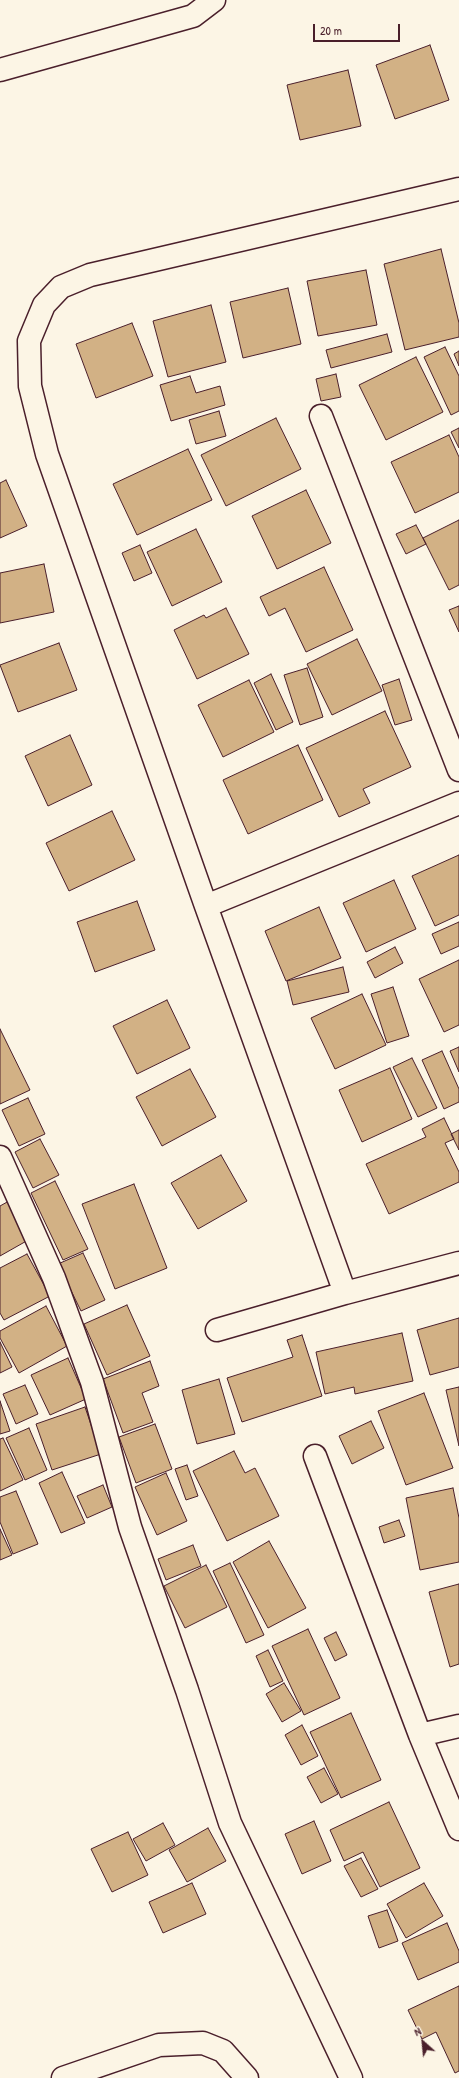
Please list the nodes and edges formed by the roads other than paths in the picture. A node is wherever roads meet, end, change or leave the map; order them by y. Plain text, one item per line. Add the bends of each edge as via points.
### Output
1 (214, 0) edge
2 (0, 70) edge
3 (459, 189) edge
4 (321, 416) dead end
5 (459, 770) edge
6 (459, 803) edge
7 (206, 906) junction
8 (0, 1156) edge
9 (459, 1263) edge
10 (345, 1293) junction
11 (217, 1330) dead end
12 (315, 1456) dead end
13 (459, 1726) edge
14 (420, 1735) junction
15 (459, 1829) edge
16 (63, 2078) edge
17 (247, 2078) edge
18 (351, 2078) edge

1 - 2 street via 193,16
3 - 7 street via 90,274 61,286 44,305 29,341 30,386 47,454
4 - 5 street
6 - 7 street
7 - 10 street
8 - 18 street via 54,1278 92,1382 130,1527 230,1823
9 - 10 street
10 - 11 street
12 - 14 street
13 - 14 street
14 - 15 street
16 - 17 street via 159,2045 202,2043 223,2051

